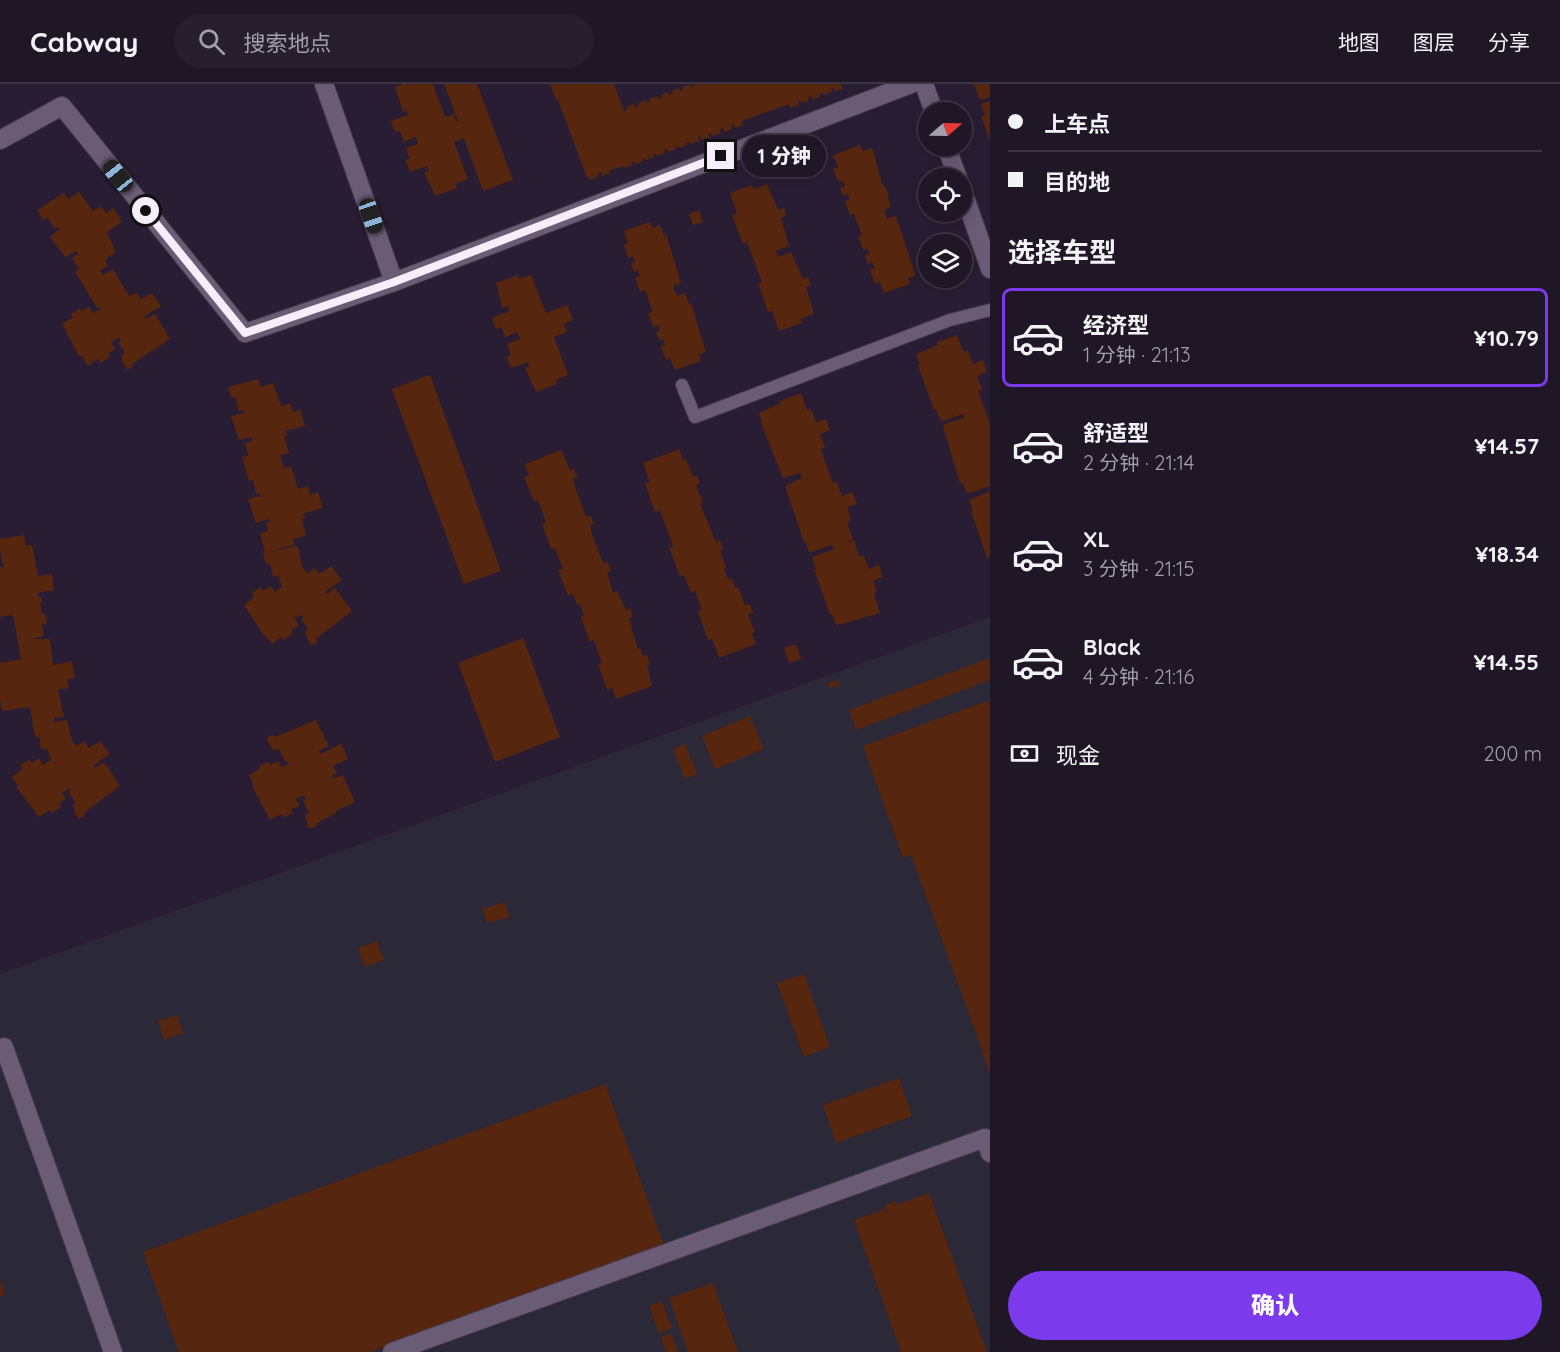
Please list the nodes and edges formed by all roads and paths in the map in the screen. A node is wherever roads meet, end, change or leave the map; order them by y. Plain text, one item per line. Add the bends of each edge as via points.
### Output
1 (324, 84) edge
2 (911, 84) edge
3 (924, 84) edge
4 (930, 102) edge
5 (0, 140) edge
6 (972, 218) edge
7 (990, 269) edge
8 (394, 282) junction
9 (990, 310) edge
10 (682, 385) dead end
11 (4, 1047) dead end
12 (990, 1153) edge
13 (113, 1352) edge
14 (392, 1352) edge

1 - 8 street
2 - 8 street
3 - 4 street
5 - 8 street via 62,106 245,333
6 - 7 street
9 - 10 lane via 950,320 695,417
11 - 13 street
12 - 14 street via 985,1138

